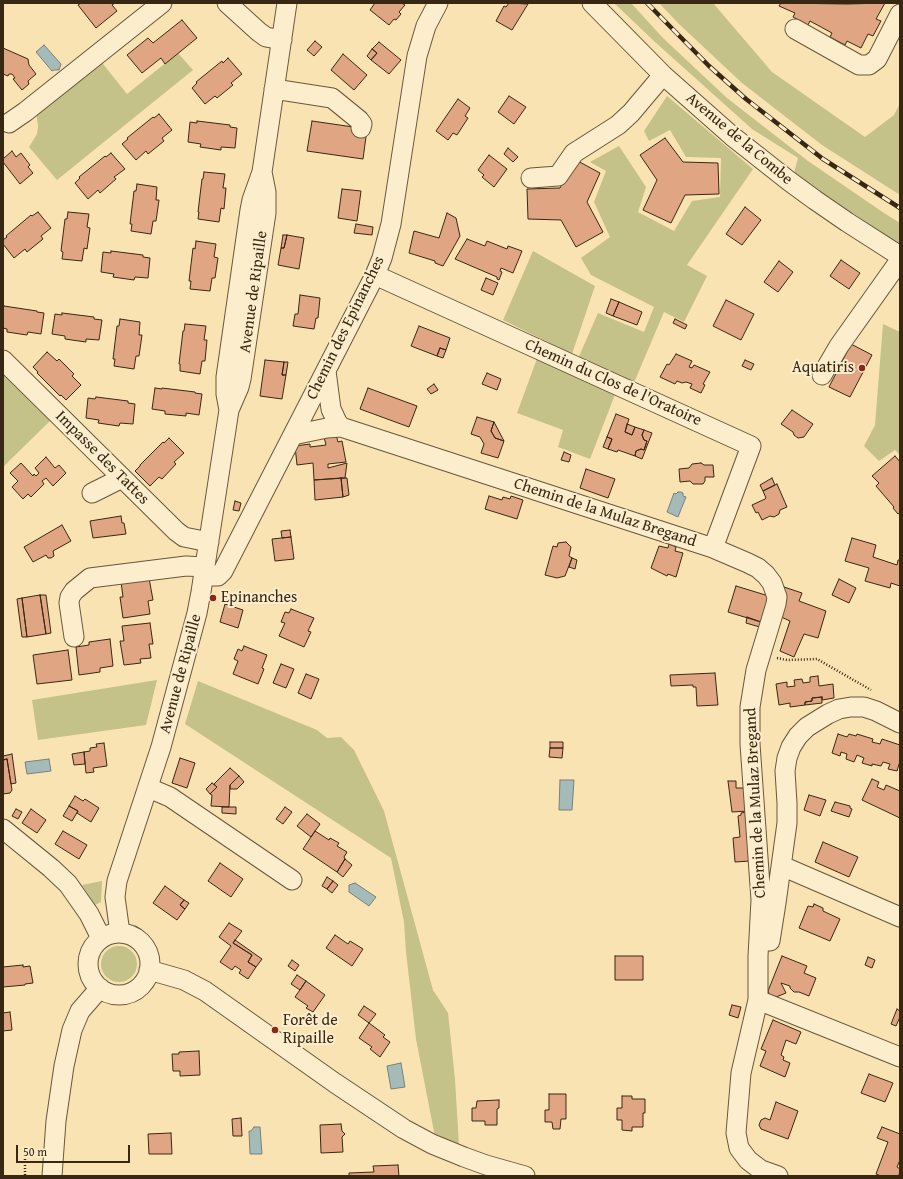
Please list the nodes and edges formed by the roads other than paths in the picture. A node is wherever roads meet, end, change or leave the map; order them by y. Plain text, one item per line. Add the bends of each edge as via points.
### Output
1 (162, 3) edge
2 (227, 3) edge
3 (288, 3) edge
4 (438, 3) edge
5 (592, 3) edge
6 (900, 14) edge
7 (795, 29) dead end
8 (282, 40) junction
9 (663, 75) junction
10 (274, 89) junction
11 (9, 123) dead end
12 (361, 128) dead end
13 (531, 178) dead end
14 (900, 256) edge
15 (900, 260) edge
16 (376, 275) junction
17 (3, 360) edge
18 (326, 371) junction
19 (822, 375) dead end
20 (341, 427) junction
21 (293, 435) junction
22 (122, 478) junction
23 (92, 493) dead end
24 (209, 542) junction
25 (712, 548) junction
26 (205, 571) junction
27 (74, 637) dead end
28 (900, 723) edge
29 (149, 788) junction
30 (3, 829) edge
31 (782, 866) junction
32 (292, 880) dead end
33 (900, 917) edge
34 (120, 933) junction
35 (101, 938) junction
36 (149, 970) junction
37 (100, 988) junction
38 (758, 1000) junction
39 (900, 1057) edge
40 (52, 1176) edge
41 (525, 1176) edge
42 (778, 1176) edge

1 - 11 street
2 - 8 street via 266,37
3 - 8 street, Avenue de Ripaille
4 - 16 street, Chemin des Epinanches via 426,26 417,56 391,224
5 - 9 street, Avenue de la Combe
6 - 7 street via 877,59 866,66
8 - 10 street, Avenue de Ripaille
9 - 13 street via 631,114 574,153 558,176
9 - 14 street, Avenue de la Combe via 732,136 789,181 846,222
10 - 12 street via 332,98 359,120
10 - 24 street, Avenue de Ripaille via 262,172 266,192 266,213 243,313 242,379 229,410
15 - 19 street via 839,346
16 - 18 street, Chemin des Epinanches
16 - 25 street, Chemin du Clos de l'Oratoire via 751,446
17 - 22 street, Impasse des Tattes
18 - 20 street via 331,410
18 - 21 street, Chemin des Epinanches
20 - 21 street, Chemin de la Mulaz Bregand
20 - 25 street, Chemin de la Mulaz Bregand
21 - 26 street, Chemin des Epinanches via 223,571 215,576
22 - 23 street
22 - 24 street, Impasse des Tattes via 184,537
24 - 26 street, Avenue de Ripaille
25 - 38 street, Chemin de la Mulaz Bregand via 758,568 766,575 777,596 752,688 749,725 761,900
26 - 27 street, Chemin des Epinanches via 186,566 90,578 70,596
26 - 29 street, Avenue de Ripaille via 186,654
28 - 31 street via 864,707 851,707 828,714 798,736 791,747 785,771 788,813
29 - 32 street via 170,796
29 - 34 street, Avenue de Ripaille via 117,882 115,897
30 - 35 street via 68,884
31 - 33 street
31 - 38 street
34 - 35 street
34 - 36 street via 133,936 144,946 150,959
35 - 37 street via 92,949 88,961 90,974
36 - 37 street via 144,982 130,992 117,994
36 - 41 street via 184,980 205,991 336,1083 432,1144 464,1158
37 - 40 street via 80,1012 72,1030 56,1121
38 - 39 street
38 - 42 street, Chemin de la Mulaz Bregand via 741,1073 736,1133 739,1148 748,1160 760,1170

